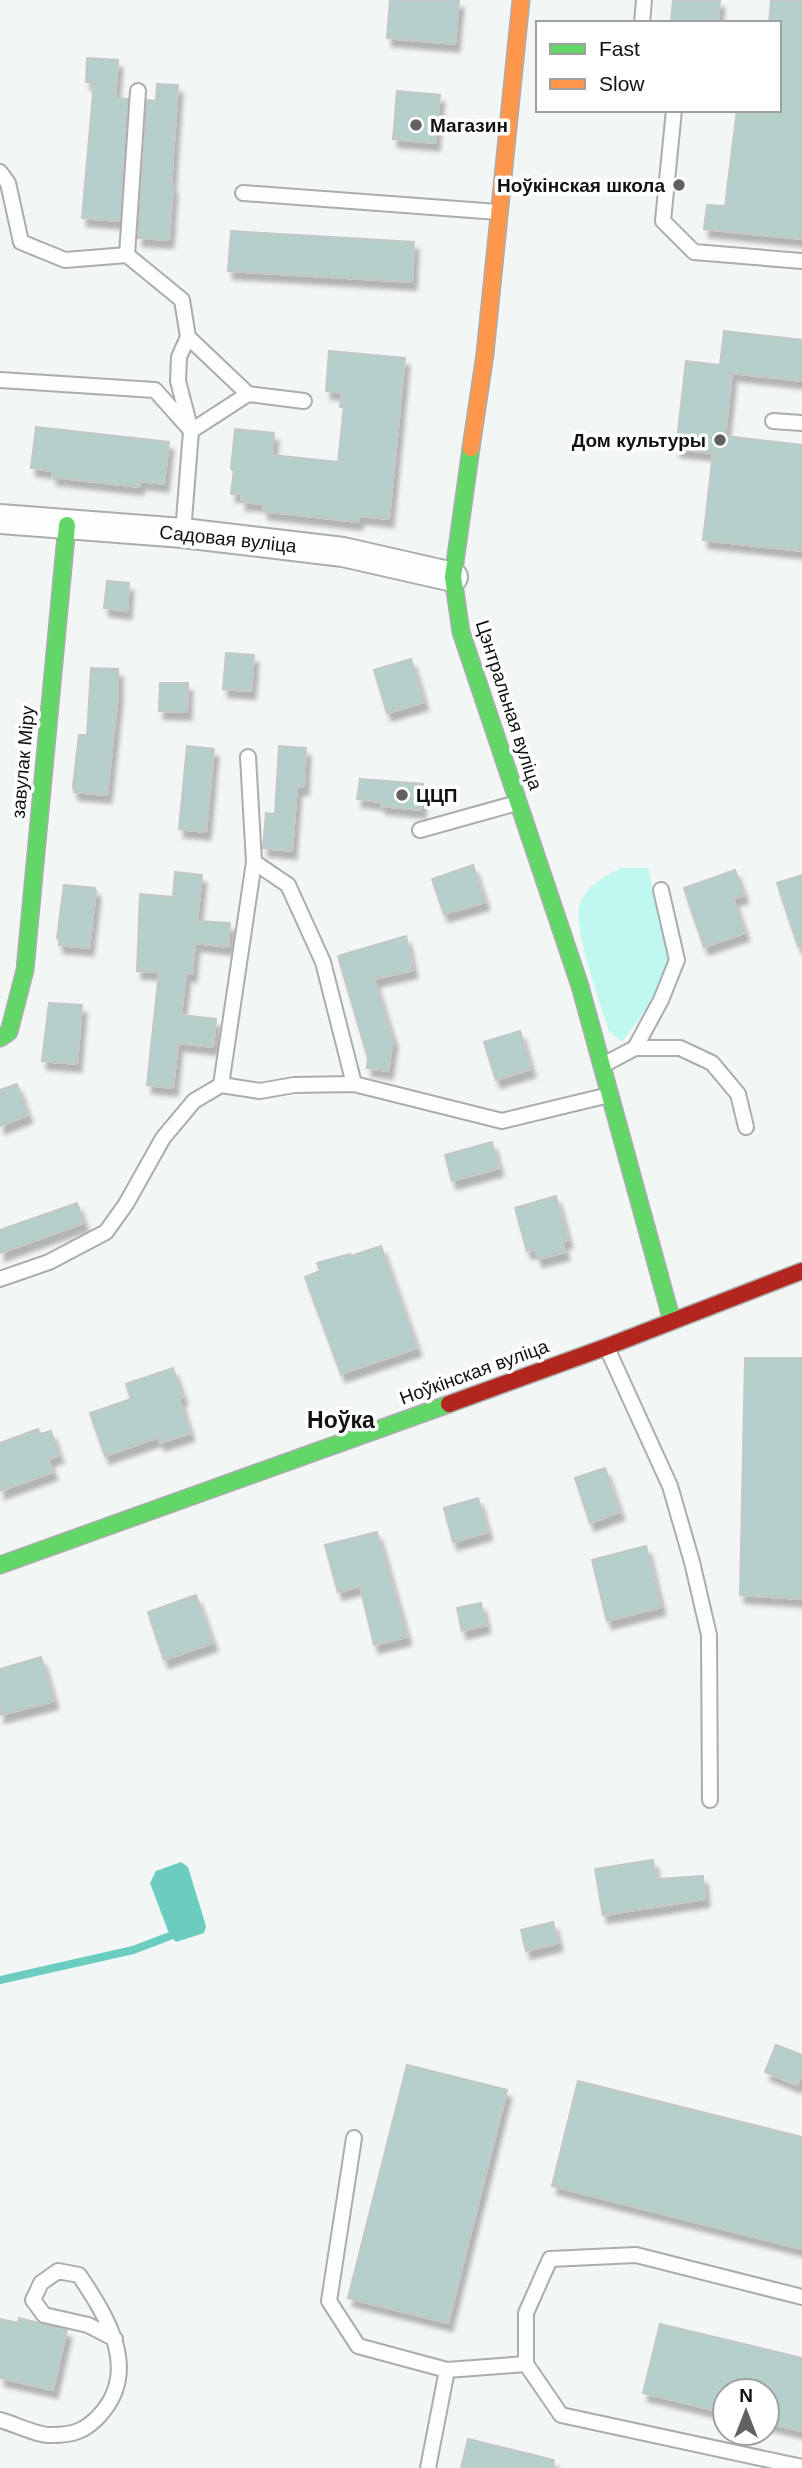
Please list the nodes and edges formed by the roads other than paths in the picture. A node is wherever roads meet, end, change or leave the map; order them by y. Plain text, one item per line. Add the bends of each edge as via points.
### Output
1 (521, 0) edge
2 (644, 0) edge
3 (642, 21) edge
4 (138, 90) dead end
5 (674, 112) edge
6 (0, 172) edge
7 (243, 193) dead end
8 (500, 212) junction
9 (127, 255) junction
10 (802, 261) edge
11 (188, 337) junction
12 (0, 380) edge
13 (248, 394) junction
14 (304, 401) dead end
15 (774, 421) dead end
16 (802, 423) edge
17 (191, 431) junction
18 (0, 519) edge
19 (67, 525) junction
20 (183, 533) junction
21 (453, 577) junction
22 (248, 757) dead end
23 (518, 802) junction
24 (420, 830) dead end
25 (254, 862) junction
26 (661, 890) dead end
27 (0, 1038) edge
28 (635, 1048) junction
29 (602, 1066) junction
30 (354, 1084) junction
31 (221, 1085) junction
32 (610, 1095) junction
33 (746, 1127) dead end
34 (802, 1271) edge
35 (0, 1279) edge
36 (672, 1321) junction
37 (606, 1347) junction
38 (0, 1565) edge
39 (710, 1800) dead end
40 (354, 2138) dead end
41 (802, 2297) edge
42 (115, 2339) junction
43 (526, 2364) junction
44 (447, 2370) junction
45 (0, 2420) edge
46 (802, 2467) edge
47 (428, 2468) edge

1 - 8 street, Цэнтральная вуліца
2 - 3 lane
4 - 9 lane
5 - 10 lane via 663,221 694,252
6 - 9 lane via 8,183 21,242 65,261
7 - 8 lane
8 - 21 street, Цэнтральная вуліца
9 - 11 lane via 182,300
11 - 13 lane
11 - 17 lane via 179,357 178,381
12 - 17 lane via 155,390
13 - 14 lane
13 - 17 lane
15 - 16 lane
17 - 20 lane
18 - 19 street, Садовая вуліца
19 - 20 street, Садовая вуліца
19 - 27 street, завулак Міру via 25,970 9,1032
20 - 21 street, Садовая вуліца via 343,552
21 - 23 street, Цэнтральная вуліца via 461,632
22 - 25 lane
23 - 24 lane
23 - 29 street, Цэнтральная вуліца
25 - 30 lane via 288,885 323,961
25 - 31 lane
26 - 28 lane via 677,960
28 - 29 lane
28 - 33 lane via 680,1048 712,1063 738,1094
29 - 32 street, Цэнтральная вуліца
30 - 31 lane via 260,1091
30 - 32 lane via 502,1121
31 - 35 lane via 194,1101 163,1138 106,1232 50,1262
32 - 36 street, Цэнтральная вуліца
34 - 36 street, Ноўкінская вуліца
36 - 37 street, Ноўкінская вуліца
37 - 38 street, Ноўкінская вуліца
37 - 39 lane via 670,1486 709,1635
40 - 44 lane via 329,2301 358,2346
41 - 43 lane via 636,2255 550,2259 526,2313
42 - 42 lane via 88,2325 44,2315 33,2300 41,2283 58,2271 79,2275
42 - 45 lane via 121,2363 113,2401 86,2430 50,2436
43 - 44 lane
43 - 46 lane via 561,2415
44 - 47 lane

